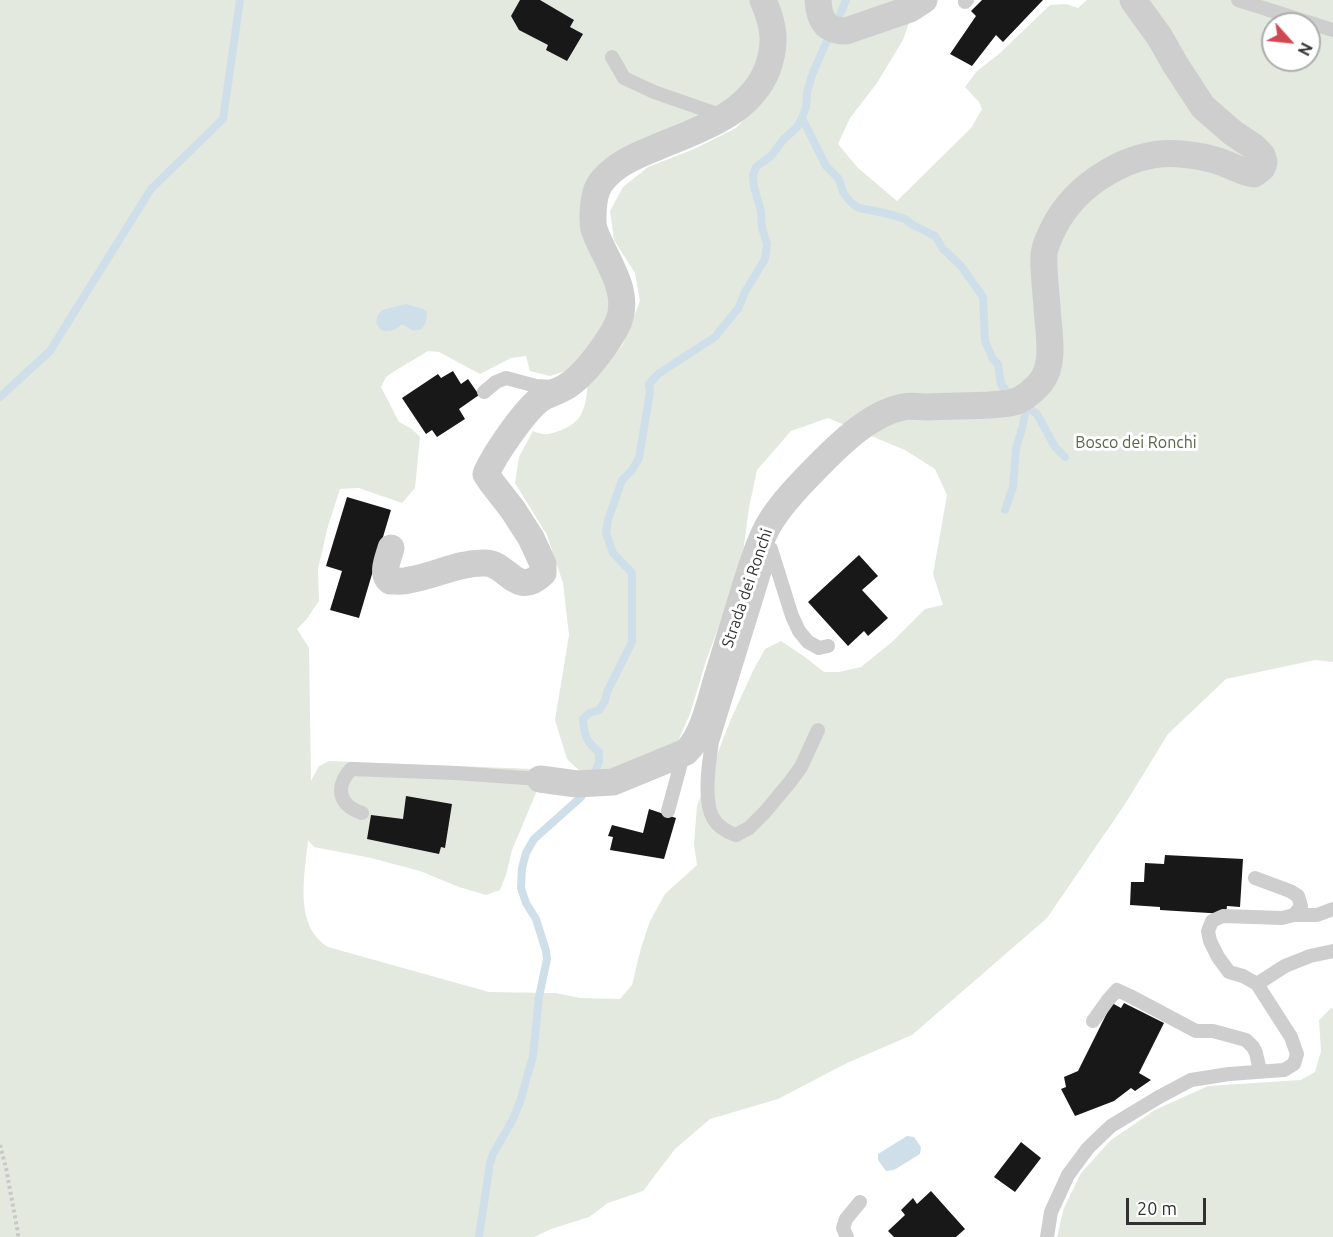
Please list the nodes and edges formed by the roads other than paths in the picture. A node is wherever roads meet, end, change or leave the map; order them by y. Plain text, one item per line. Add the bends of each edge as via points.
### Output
1 (763, 0) edge
2 (818, 0) edge
3 (924, 0) edge
4 (1133, 0) edge
5 (1238, 0) edge
6 (1333, 30) edge
7 (612, 57) dead end
8 (726, 117) junction
9 (568, 386) junction
10 (484, 392) dead end
11 (769, 538) junction
12 (391, 548) dead end
13 (828, 646) dead end
14 (818, 730) dead end
15 (686, 752) junction
16 (540, 779) joint
17 (668, 811) dead end
18 (362, 813) dead end
19 (1255, 878) dead end
20 (1333, 909) edge
21 (1294, 915) junction
22 (1333, 951) edge
23 (1257, 984) junction
24 (1093, 1021) dead end
25 (1260, 1071) junction
26 (860, 1202) dead end
27 (847, 1237) edge
28 (1047, 1237) edge

1 - 8 street via 772,24 770,61 753,95
2 - 3 street via 825,24 846,31 910,9
4 - 11 street, Strada dei Ronchi via 1203,107 1262,155 1262,168 1254,174 1242,172 1200,156 1178,153 1128,162 1099,177 1062,213 1044,253 1049,366 1040,384 1016,402 906,406 873,418 798,488
5 - 6 lane
7 - 8 lane via 624,78
8 - 9 street via 629,159 596,190 594,228 618,284 622,305 618,323 606,342 588,368
9 - 10 lane via 536,386 506,378
9 - 12 street via 540,399 517,424 486,474 531,538 543,564 543,573 536,580 514,580 490,563 476,563 407,581 390,581 385,572
11 - 13 lane via 799,631 819,648
11 - 14 lane via 712,742 708,798 713,818 724,831 736,836 765,812 801,767
11 - 15 street, Strada dei Ronchi via 751,569 705,718
15 - 16 street via 613,782 577,784
15 - 17 lane
16 - 18 lane via 351,769 343,777 340,789 343,800
19 - 21 lane via 1298,896 1301,906
20 - 21 lane via 1317,915
21 - 23 lane via 1223,916 1212,921 1210,940 1223,965 1229,972
22 - 23 lane via 1285,966
23 - 25 lane via 1291,1037 1297,1054 1294,1064 1284,1070
24 - 25 lane via 1117,990 1196,1030 1246,1041 1256,1053
25 - 28 lane via 1191,1080 1111,1126 1068,1175 1051,1212
26 - 27 lane via 846,1218 843,1228

